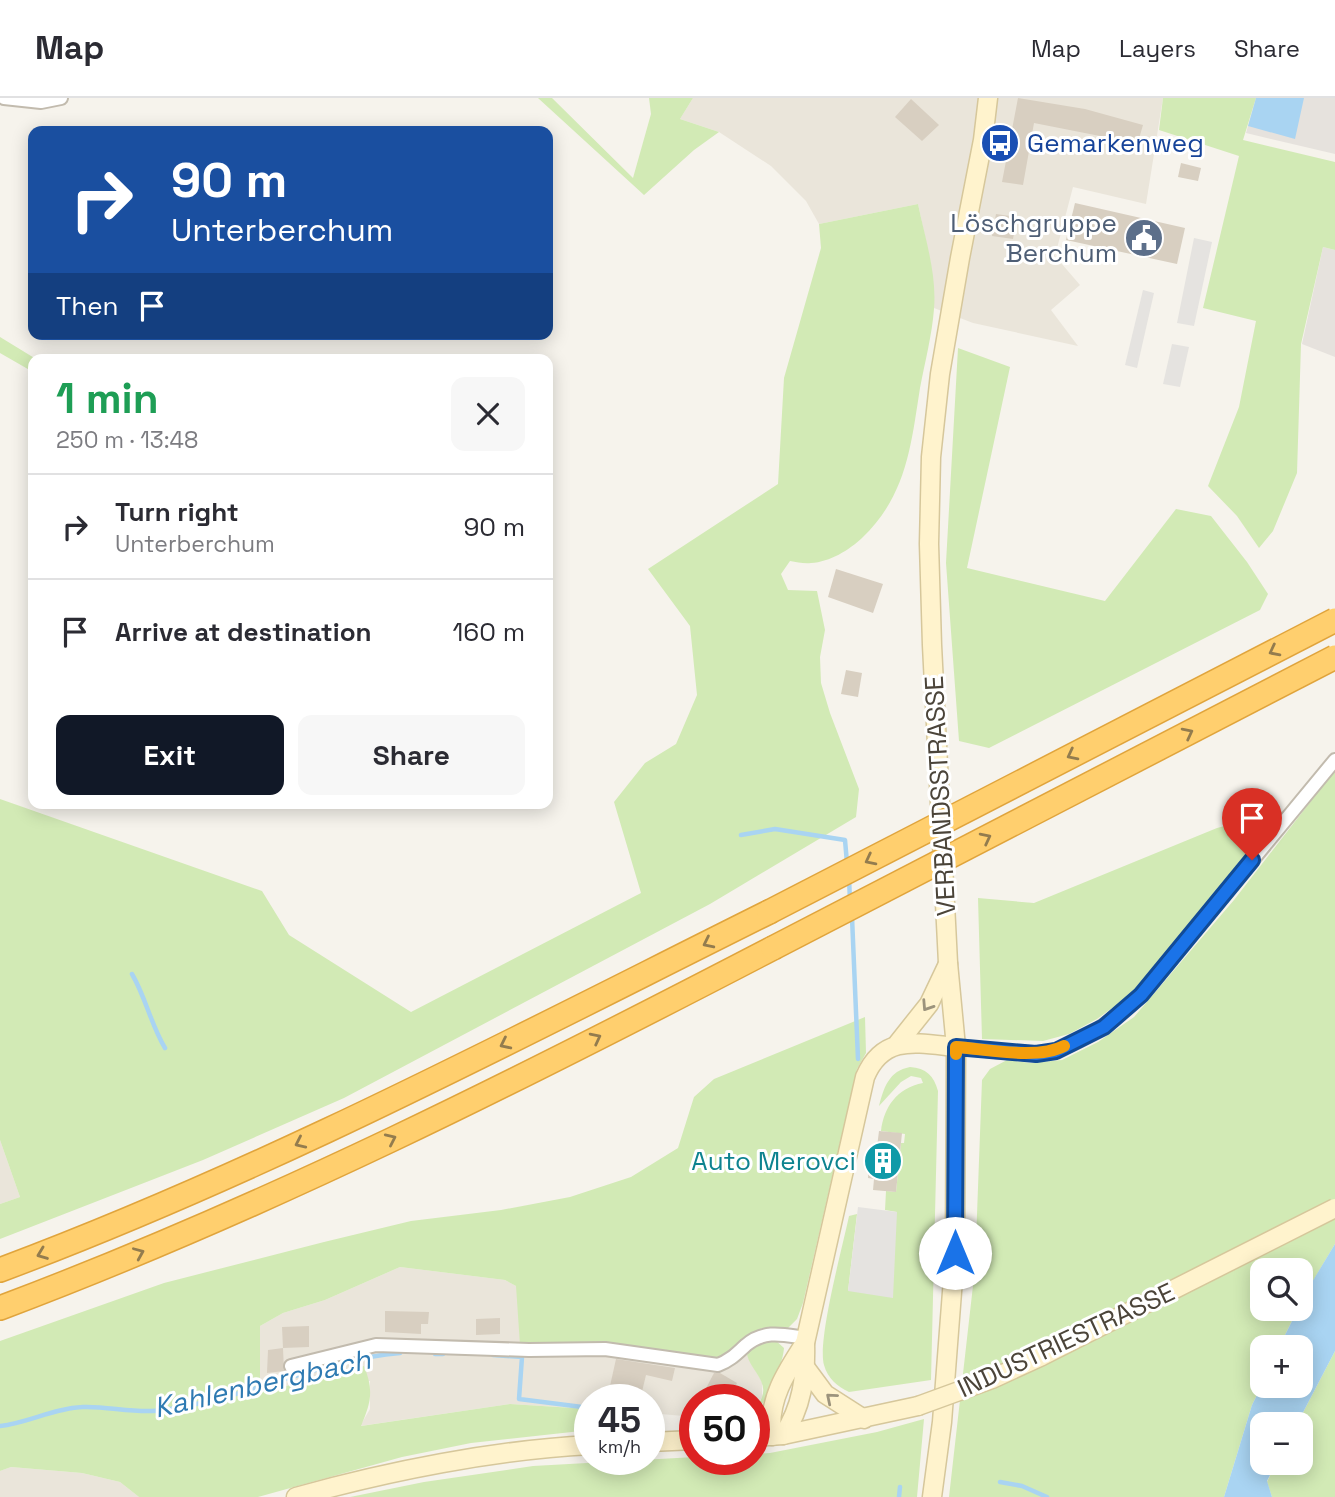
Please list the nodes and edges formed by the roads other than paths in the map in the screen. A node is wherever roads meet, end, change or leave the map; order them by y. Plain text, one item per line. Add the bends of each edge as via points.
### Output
1 (4, 98) edge
2 (61, 98) edge
3 (988, 98) edge
4 (1335, 620) edge
5 (1335, 657) edge
6 (1335, 760) edge
7 (948, 963) junction
8 (898, 1043) junction
9 (956, 1047) junction
10 (1335, 1208) edge
11 (0, 1270) edge
12 (0, 1308) edge
13 (806, 1341) junction
14 (291, 1366) dead end
15 (806, 1367) junction
16 (864, 1419) junction
17 (770, 1436) edge
18 (574, 1447) edge
19 (296, 1497) edge
20 (932, 1497) edge

1 - 2 street via 41,102
3 - 7 main road, VERBANDSSTRASSE via 940,374 931,457 932,645
4 -> 11 highway, bridge via 412,1090 101,1232
12 -> 5 highway, bridge via 153,1247 484,1095
6 - 9 street via 1141,995 1104,1027 1056,1051 1036,1054
7 -> 8 main road via 929,1004
7 - 9 main road, VERBANDSSTRASSE
8 - 9 main road
8 - 13 main road via 871,1063 865,1077
9 - 20 main road, VERBANDSSTRASSE via 955,1253
10 - 16 main road, INDUSTRIESTRASSE, bridge via 992,1379 918,1406
13 - 14 street via 764,1334 719,1364 605,1349 376,1345
13 - 15 main road
13 - 17 main road via 771,1410
16 -> 15 main road via 825,1394
15 - 17 main road via 793,1420
16 - 17 main road, INDUSTRIESTRASSE
18 - 19 main road via 488,1456

